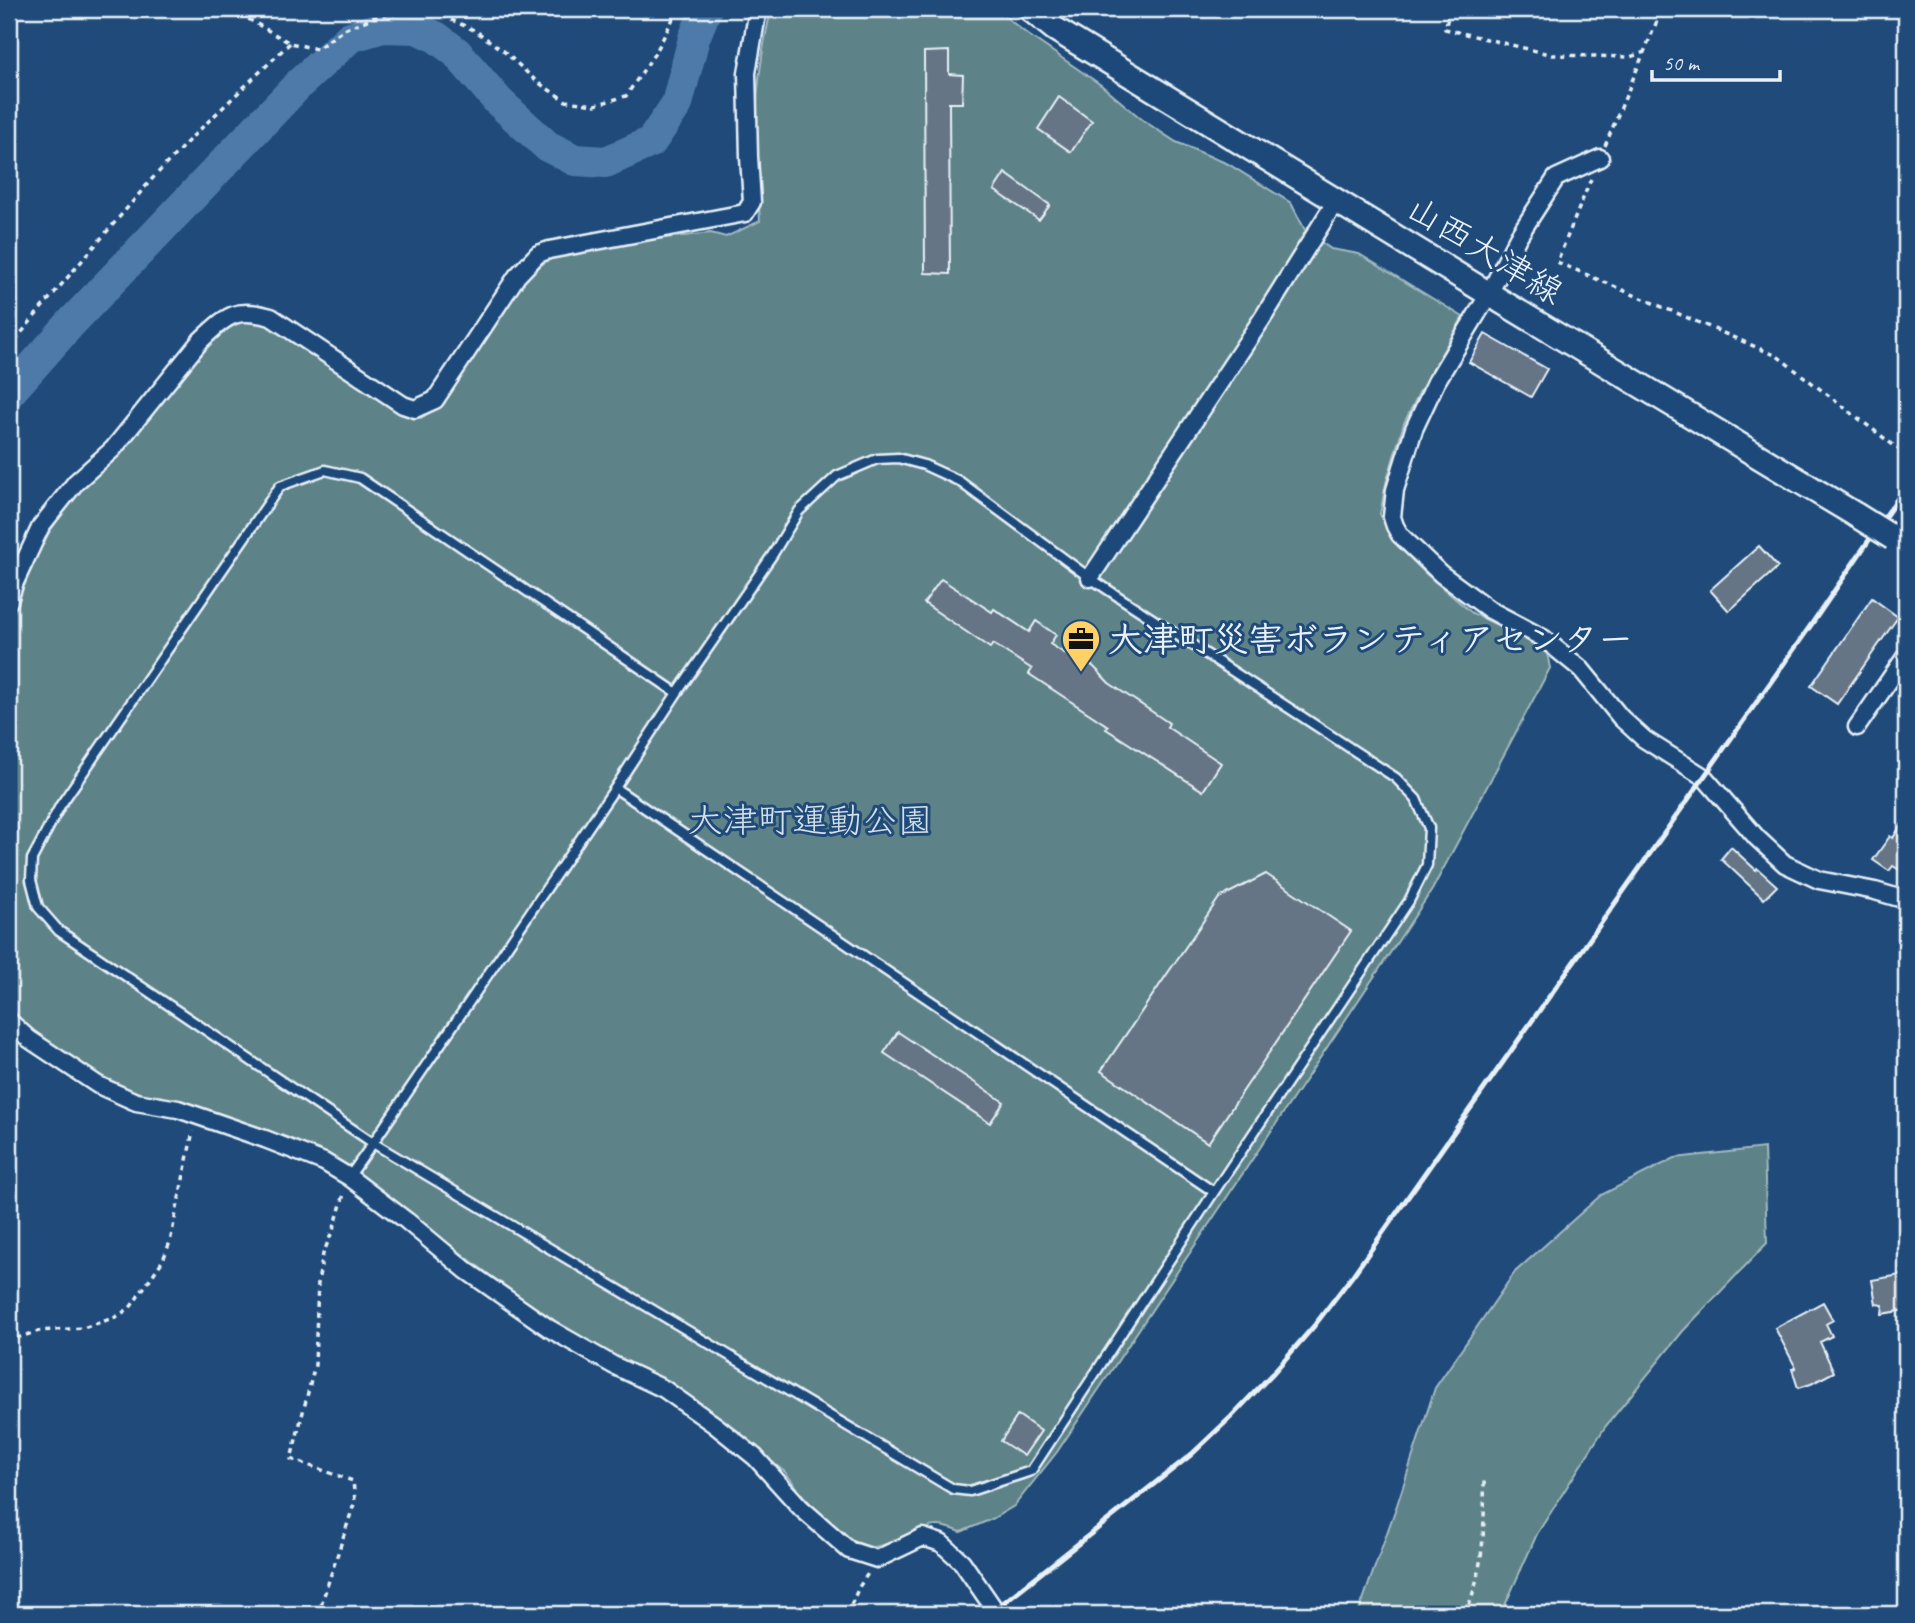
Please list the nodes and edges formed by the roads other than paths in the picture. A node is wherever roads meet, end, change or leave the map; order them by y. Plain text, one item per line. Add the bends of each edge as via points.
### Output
1 (758, 9) edge
2 (1030, 9) edge
3 (1600, 158) road end
4 (1336, 201) junction
5 (1489, 294) junction
6 (1899, 543) edge
7 (1090, 578) junction
8 (9, 601) edge
9 (1906, 656) edge
10 (677, 693) junction
11 (1857, 727) dead end
12 (614, 788) junction
13 (1906, 900) edge
14 (9, 1021) edge
15 (373, 1143) junction
16 (349, 1177) junction
17 (1214, 1192) junction
18 (1005, 1614) edge

1 - 8 street via 747,73 752,202 746,213 538,254 517,276 435,400 415,409 271,317 239,312 201,340 113,449 76,482 41,526
2 - 4 main road, 山西大津線 via 1055,29
3 - 5 street via 1556,178
4 - 5 main road, 山西大津線
4 - 7 street
5 - 6 main road, 山西大津線, bridge
5 - 13 street via 1436,382 1414,429 1395,489 1392,517 1400,535 1441,574 1490,610 1543,638 1581,669 1621,718 1644,739 1704,777 1785,864 1819,880
7 - 10 lane via 959,481 898,458 877,459 837,475 799,511
7 - 17 lane via 1396,778 1416,799 1429,828 1427,864 1409,901
9 - 11 street
10 - 12 lane
10 - 15 lane via 360,478 325,470 279,486 60,806 32,859 38,907 59,931
12 - 15 lane
12 - 17 lane
14 - 16 street via 98,1085 136,1102 178,1109 265,1139
15 - 16 lane
15 - 17 lane via 953,1489 970,1491 1031,1471
16 - 18 street via 467,1271 550,1329 664,1389 705,1418 755,1457 801,1508 849,1550 877,1559 923,1537 941,1542 962,1562 995,1610

